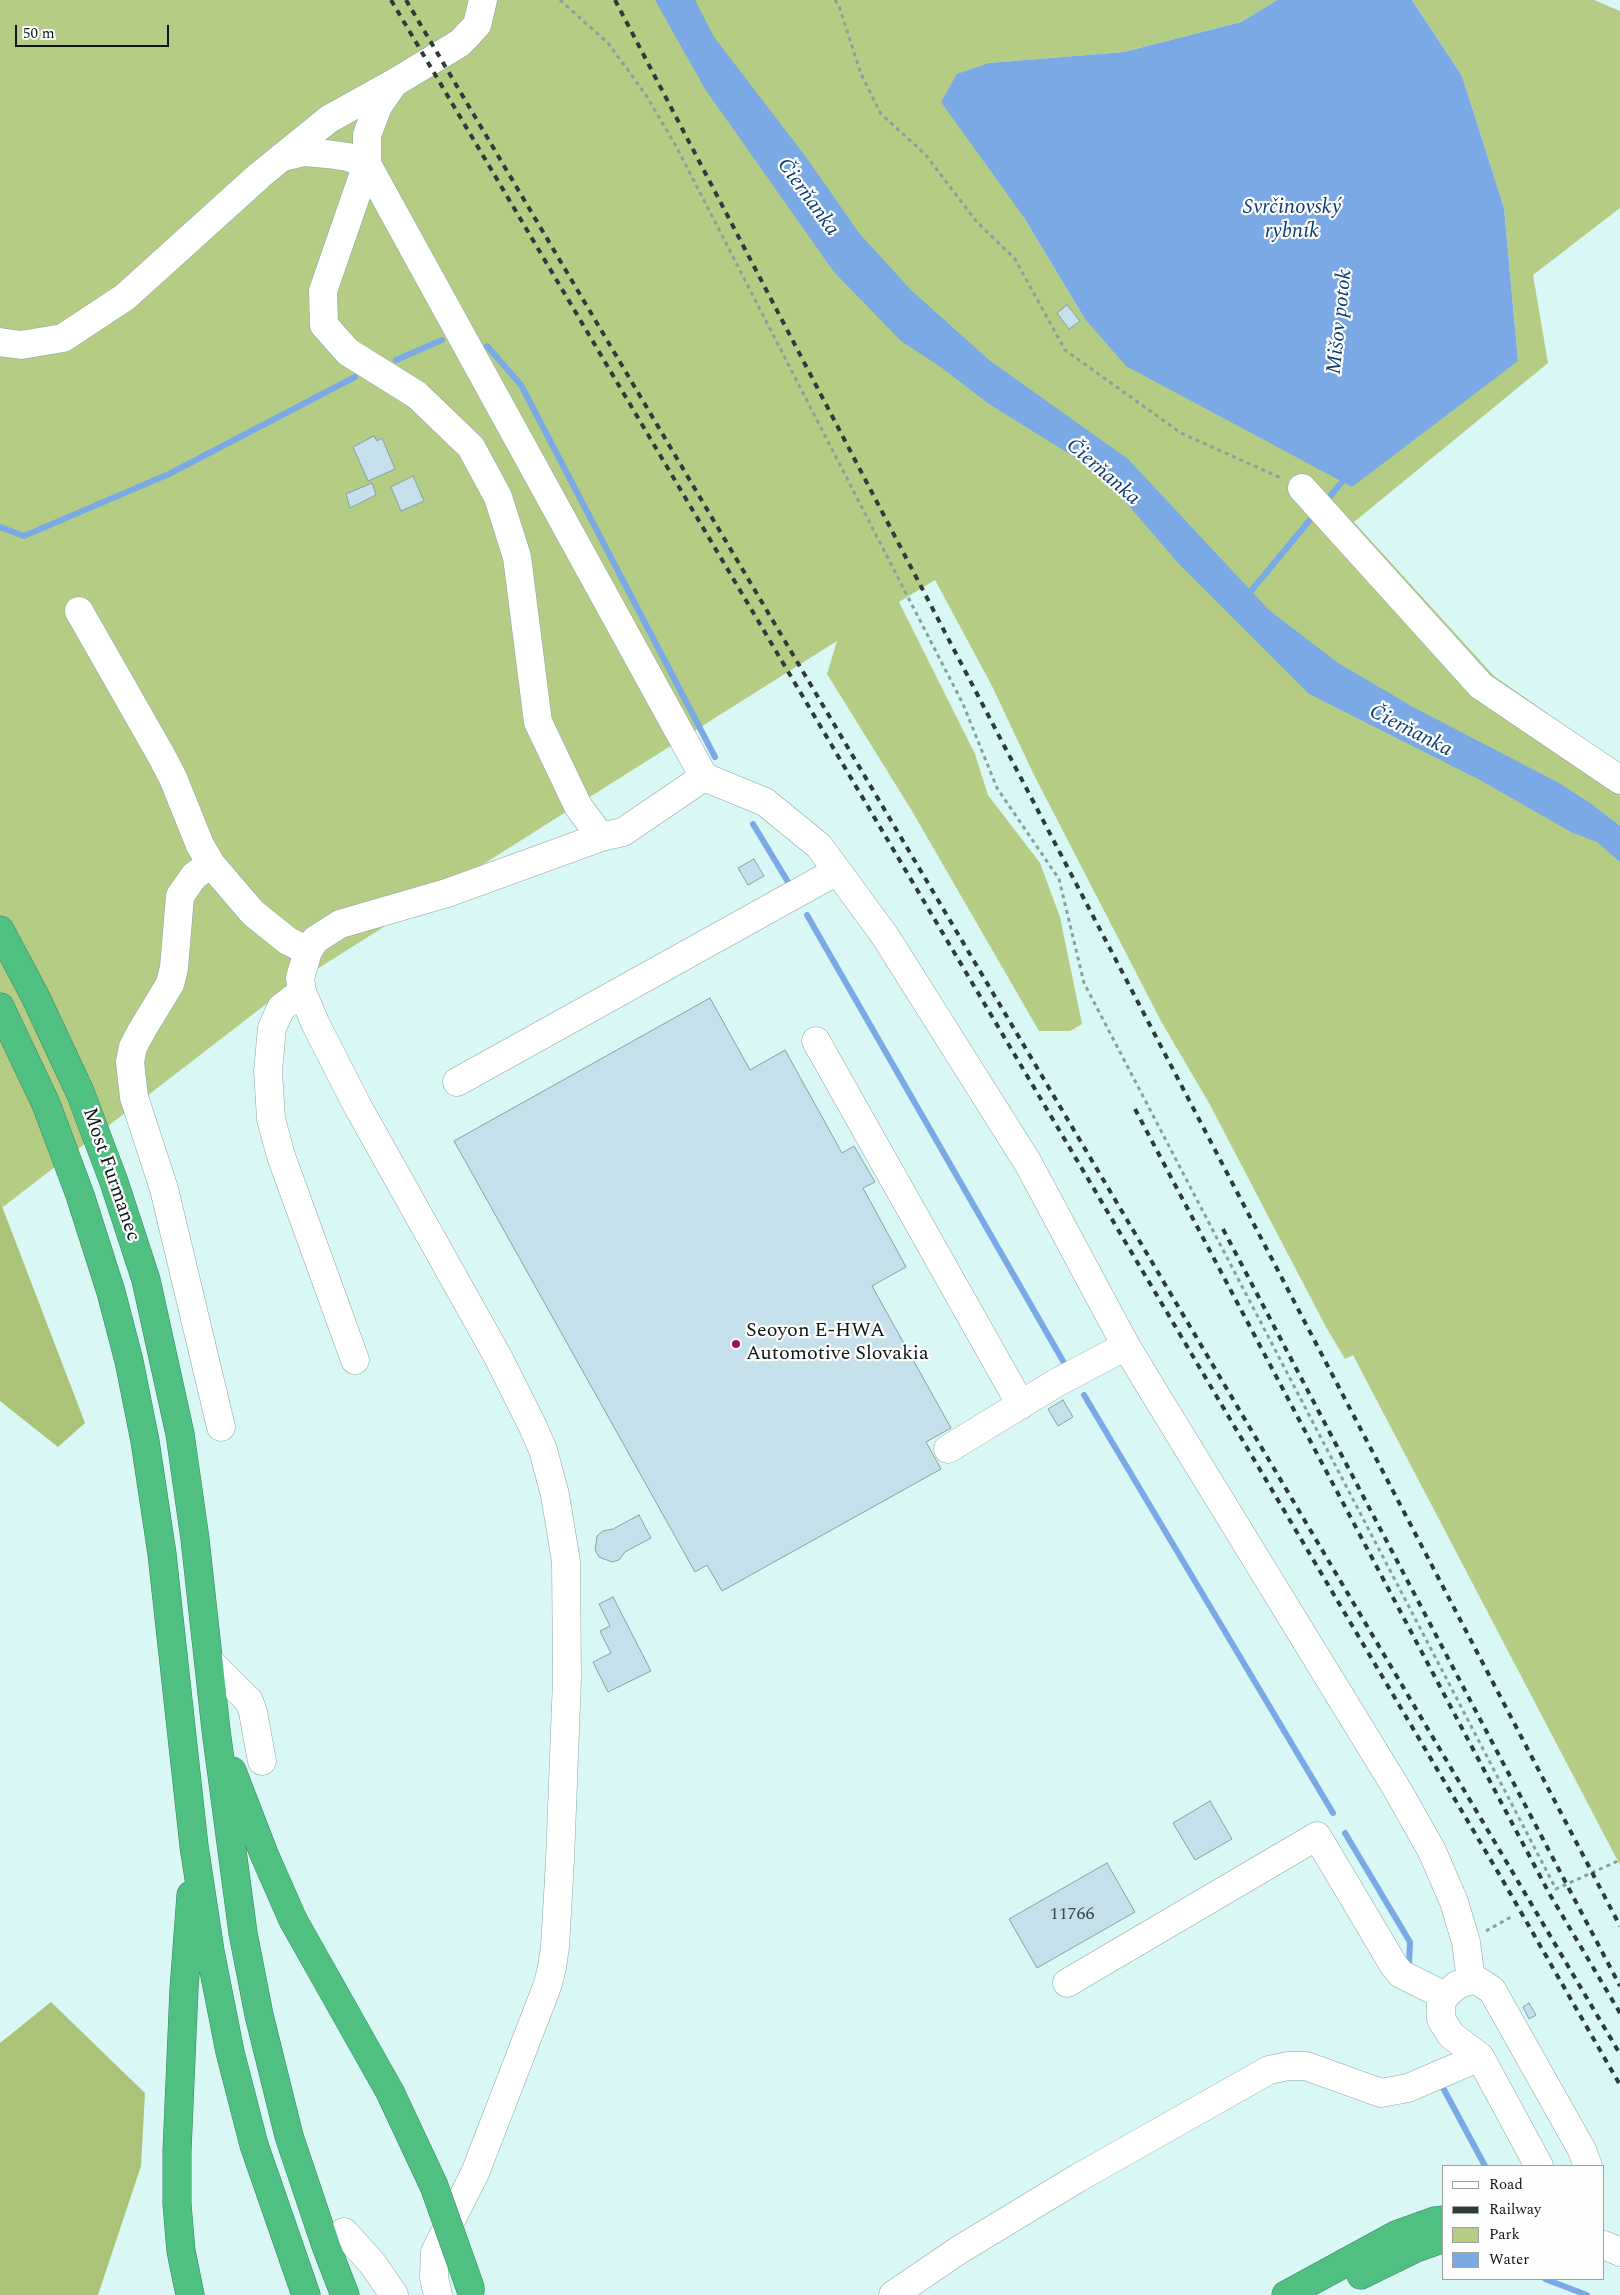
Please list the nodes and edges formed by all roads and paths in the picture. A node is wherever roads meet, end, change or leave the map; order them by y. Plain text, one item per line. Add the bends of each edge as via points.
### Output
1 (483, 0) edge
2 (560, 0) edge
3 (835, 0) edge
4 (394, 83) junction
5 (282, 157) junction
6 (367, 164) junction
7 (0, 342) edge
8 (1302, 488) joint
9 (79, 611) dead end
10 (704, 777) junction
11 (1620, 780) edge
12 (601, 837) junction
13 (211, 864) junction
14 (837, 870) junction
15 (0, 930) edge
16 (308, 951) junction
17 (302, 992) junction
18 (0, 1007) edge
19 (816, 1041) dead end
20 (457, 1082) dead end
21 (1126, 1346) junction
22 (355, 1360) dead end
23 (1021, 1405) junction
24 (221, 1427) dead end
25 (948, 1449) dead end
26 (210, 1662) junction
27 (216, 1730) junction
28 (262, 1761) dead end
29 (194, 1846) junction
30 (1620, 1860) edge
31 (1471, 1980) junction
32 (1067, 1984) dead end
33 (1444, 1996) junction
34 (1480, 2057) junction
35 (1538, 2165) edge
36 (1588, 2165) edge
37 (1442, 2220) edge
38 (344, 2232) dead end
39 (1442, 2239) edge
40 (1605, 2244) edge
41 (1620, 2252) edge
42 (436, 2286) edge
43 (190, 2295) edge
44 (306, 2295) edge
45 (345, 2295) edge
46 (394, 2295) edge
47 (400, 2295) edge
48 (473, 2295) edge
49 (893, 2295) edge
50 (1286, 2295) edge
51 (1328, 2295) edge

1 - 4 street via 477,25 460,43
2 - 30 path via 608,43 646,95 677,148 964,704 997,788 1059,879 1084,983 1556,1889
3 - 8 path via 861,74 882,114 925,154 976,220 1015,259 1065,350 1181,433
4 - 5 street via 329,119
4 - 6 street via 378,106 367,135
5 - 6 street via 304,152 348,157
5 - 7 street via 125,297 63,338 21,344
6 - 10 street
6 - 12 street via 323,291 324,325 348,352 417,395 471,447 493,488 517,556 538,722 578,806
8 - 11 street via 1481,686
9 - 13 street via 165,762
10 - 12 street via 623,832
10 - 14 street via 765,802 819,846
12 - 16 street via 447,893 340,924 315,940
13 - 16 street via 253,913 288,941
13 - 24 street via 194,876 180,896 170,984 142,1030 130,1062 134,1097 164,1189
14 - 20 street
14 - 21 street via 885,936 1028,1163
15 - 26 highway, Most Furmanec via 80,1092 146,1280 180,1434
16 - 17 street via 300,978
17 - 22 street via 281,1008 272,1028 268,1071 271,1118 281,1156
17 - 42 street via 358,1107 520,1399 543,1450 558,1509 566,1561 567,1678 552,1967 475,2172 435,2252
18 - 29 highway, Most Furmanec via 46,1104 80,1195 129,1361 162,1554
19 - 23 street
21 - 23 street
21 - 31 street via 1432,1851 1454,1902 1466,1942
23 - 25 street
26 - 27 highway, Most Furmanec
26 - 28 street via 249,1701
27 - 45 highway via 243,1933 259,2015 289,2136
27 - 48 highway, bridge via 293,1920 390,2092 408,2131 440,2202
29 - 43 highway via 177,2151 181,2251
29 - 44 highway via 230,2052 254,2145
31 - 33 street via 1457,1985
31 - 36 street via 1492,1990
32 - 33 street via 1317,1836 1393,1964 1401,1974
33 - 34 street via 1440,2012 1444,2025
34 - 35 street
34 - 49 street via 1408,2088 1381,2093 1306,2066 1269,2070 1078,2178 959,2250
37 - 50 highway via 1396,2235
38 - 46 street via 372,2263
39 - 51 highway via 1377,2267
40 - 41 street
42 - 47 street

